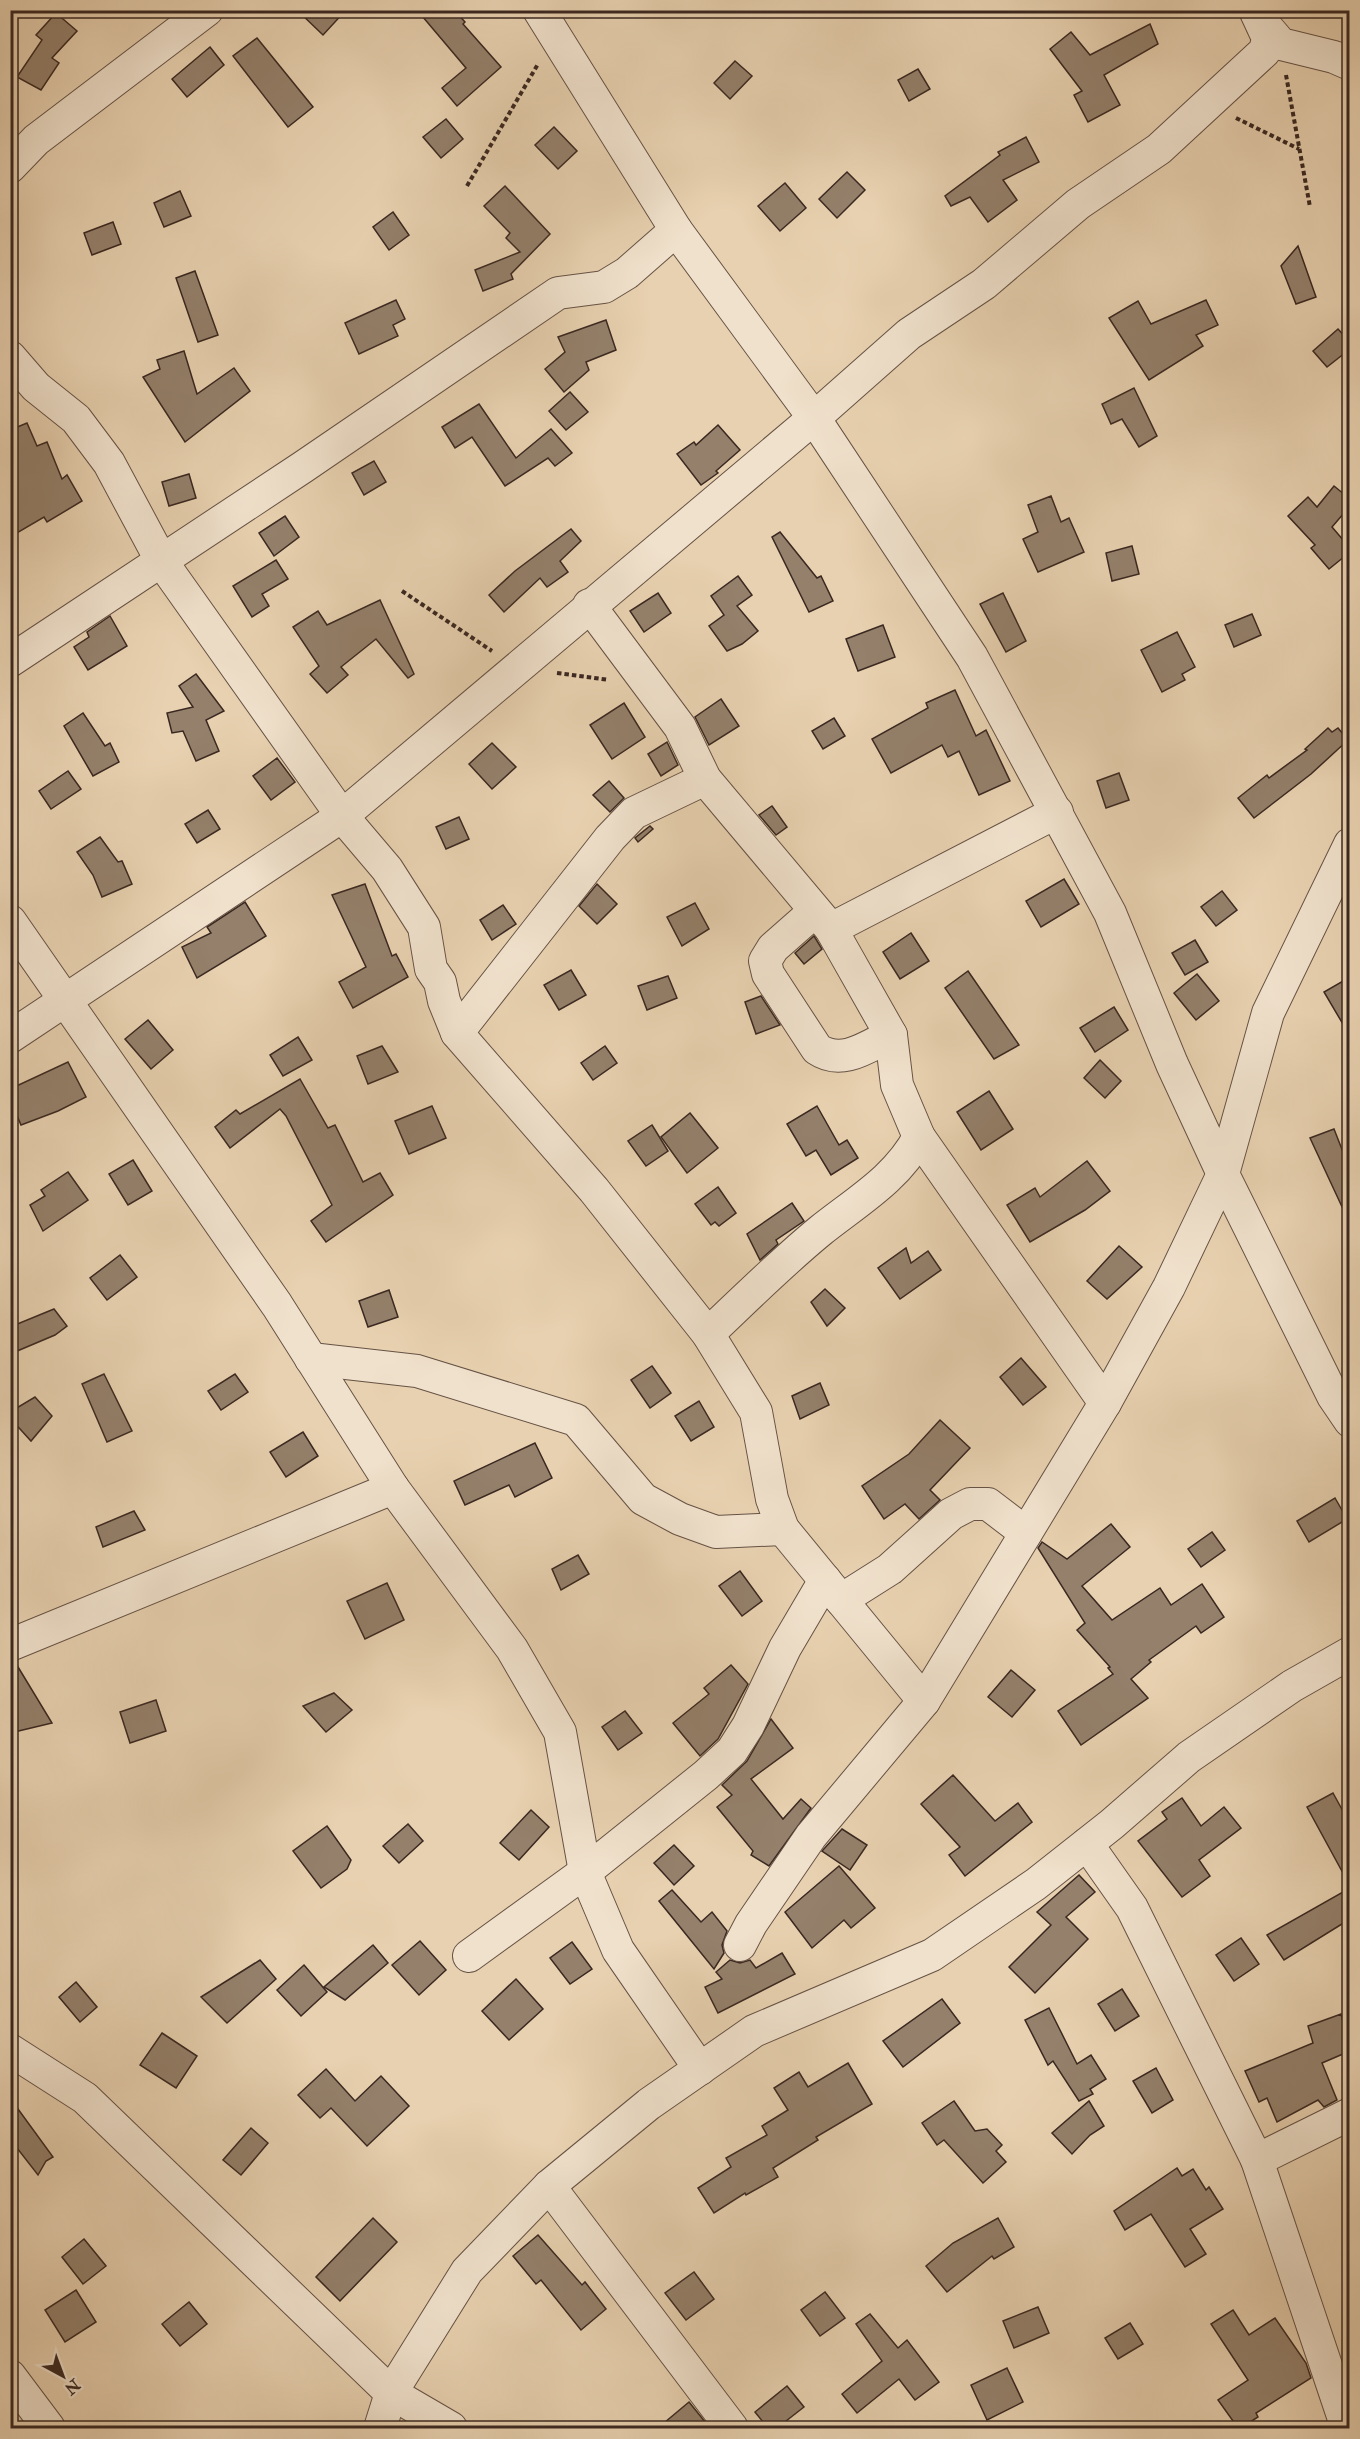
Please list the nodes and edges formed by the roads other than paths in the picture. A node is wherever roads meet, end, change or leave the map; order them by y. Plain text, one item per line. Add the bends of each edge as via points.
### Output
1 (207, 10) edge
2 (547, 23) edge
3 (1266, 26) edge
4 (1350, 64) edge
5 (10, 167) edge
6 (676, 230) junction
7 (10, 357) edge
8 (814, 418) junction
9 (162, 562) junction
10 (589, 605) junction
11 (10, 661) edge
12 (705, 779) junction
13 (1057, 812) junction
14 (342, 816) junction
15 (1347, 856) edge
16 (823, 920) junction
17 (10, 921) edge
18 (66, 1001) junction
19 (457, 1033) junction
20 (891, 1035) junction
21 (10, 1037) edge
22 (919, 1137) junction
23 (1223, 1174) junction
24 (708, 1334) junction
25 (311, 1359) junction
26 (1105, 1402) junction
27 (1350, 1421) edge
28 (393, 1488) junction
29 (783, 1529) junction
30 (1026, 1533) junction
31 (833, 1590) junction
32 (10, 1646) edge
33 (1350, 1653) edge
34 (924, 1701) junction
35 (1087, 1844) junction
36 (585, 1872) junction
37 (740, 1945) dead end
38 (469, 1956) dead end
39 (10, 2050) edge
40 (700, 2069) junction
41 (1350, 2114) edge
42 (1257, 2160) junction
43 (549, 2186) junction
44 (10, 2376) edge
45 (391, 2393) junction
46 (49, 2428) edge
47 (380, 2428) edge
48 (451, 2428) edge
49 (732, 2428) edge
50 (1347, 2428) edge

1 - 5 street via 36,140
2 - 6 street
3 - 4 street
3 - 8 street via 1265,51 1159,149 1078,204 984,284 909,334
6 - 8 street
6 - 9 street via 627,273 604,287 558,293
7 - 9 street via 36,387 76,419 109,463
8 - 10 street
8 - 13 street via 972,657
9 - 11 street
9 - 14 street
10 - 12 street via 680,727
10 - 14 street
12 - 16 street
12 - 19 street via 634,813 610,838
13 - 16 street
13 - 23 street via 1110,913 1172,1064
14 - 18 street
14 - 19 street via 387,869 424,927 431,969 440,982
15 - 23 street via 1268,1013
16 - 20 street
16 - 20 street via 773,948 765,961 768,974 817,1049 827,1056 837,1058 853,1053
17 - 18 street
18 - 21 street
18 - 25 street
19 - 24 street via 594,1190
20 - 22 street via 897,1085
22 - 24 street via 896,1173 819,1232
22 - 26 street
23 - 26 street via 1168,1287
23 - 27 street via 1333,1396
24 - 29 street via 756,1412 772,1499
25 - 28 street
25 - 29 street via 417,1371 576,1420 643,1499 680,1519 716,1532
26 - 30 street
28 - 32 street
28 - 36 street via 512,1649 560,1732
29 - 31 street
30 - 31 street via 988,1504 970,1504 951,1514 890,1569
30 - 34 street
31 - 34 street
31 - 36 street via 785,1648 732,1751
33 - 35 street via 1292,1686 1189,1757
34 - 37 street via 811,1836
35 - 40 street via 932,1955 754,2031
35 - 42 street via 1132,1908
36 - 38 street
36 - 40 street via 618,1950
39 - 45 street via 85,2098
40 - 43 street via 649,2104
41 - 42 street
42 - 50 street
43 - 45 street via 467,2271
43 - 49 street
44 - 46 street
45 - 47 street
45 - 48 street

